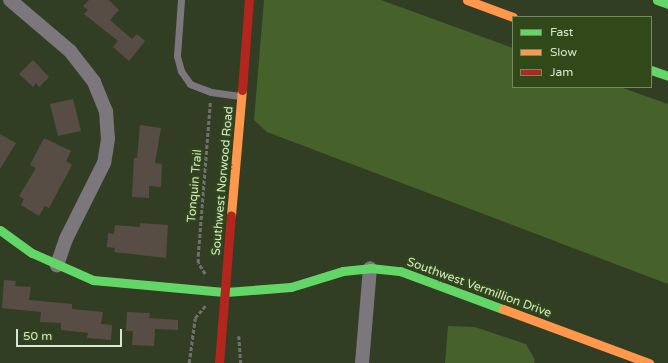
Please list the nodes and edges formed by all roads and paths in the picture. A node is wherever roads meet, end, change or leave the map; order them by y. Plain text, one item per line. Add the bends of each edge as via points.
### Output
1 (10, 0) edge
2 (181, 0) edge
3 (250, 0) edge
4 (467, 0) edge
5 (657, 0) edge
6 (668, 4) edge
7 (512, 17) edge
8 (652, 70) edge
9 (668, 76) edge
10 (211, 92) junction
11 (242, 96) junction
12 (0, 230) edge
13 (57, 265) junction
14 (370, 268) junction
15 (208, 278) dead end
16 (226, 292) junction
17 (205, 307) dead end
18 (189, 363) edge
19 (219, 363) edge
20 (362, 363) edge
21 (649, 363) edge

1 - 13 street via 70,51 94,82 106,111 108,139 104,163 66,239
2 - 10 lane via 177,56 181,71 190,84
3 - 11 main road, Southwest Norwood Road
4 - 7 main road
5 - 6 main road
8 - 9 main road
10 - 11 lane
10 - 15 path, Tonquin Trail via 198,256 198,263
11 - 16 main road, Southwest Norwood Road
12 - 13 main road, Southwest Vermillion Drive via 32,253
13 - 16 main road, Southwest Vermillion Drive via 93,280
14 - 16 main road, Southwest Vermillion Drive via 343,271 291,287
14 - 20 street
14 - 21 main road, Southwest Vermillion Drive via 400,271 417,276
16 - 19 main road, Southwest Norwood Road
17 - 18 path via 195,318

